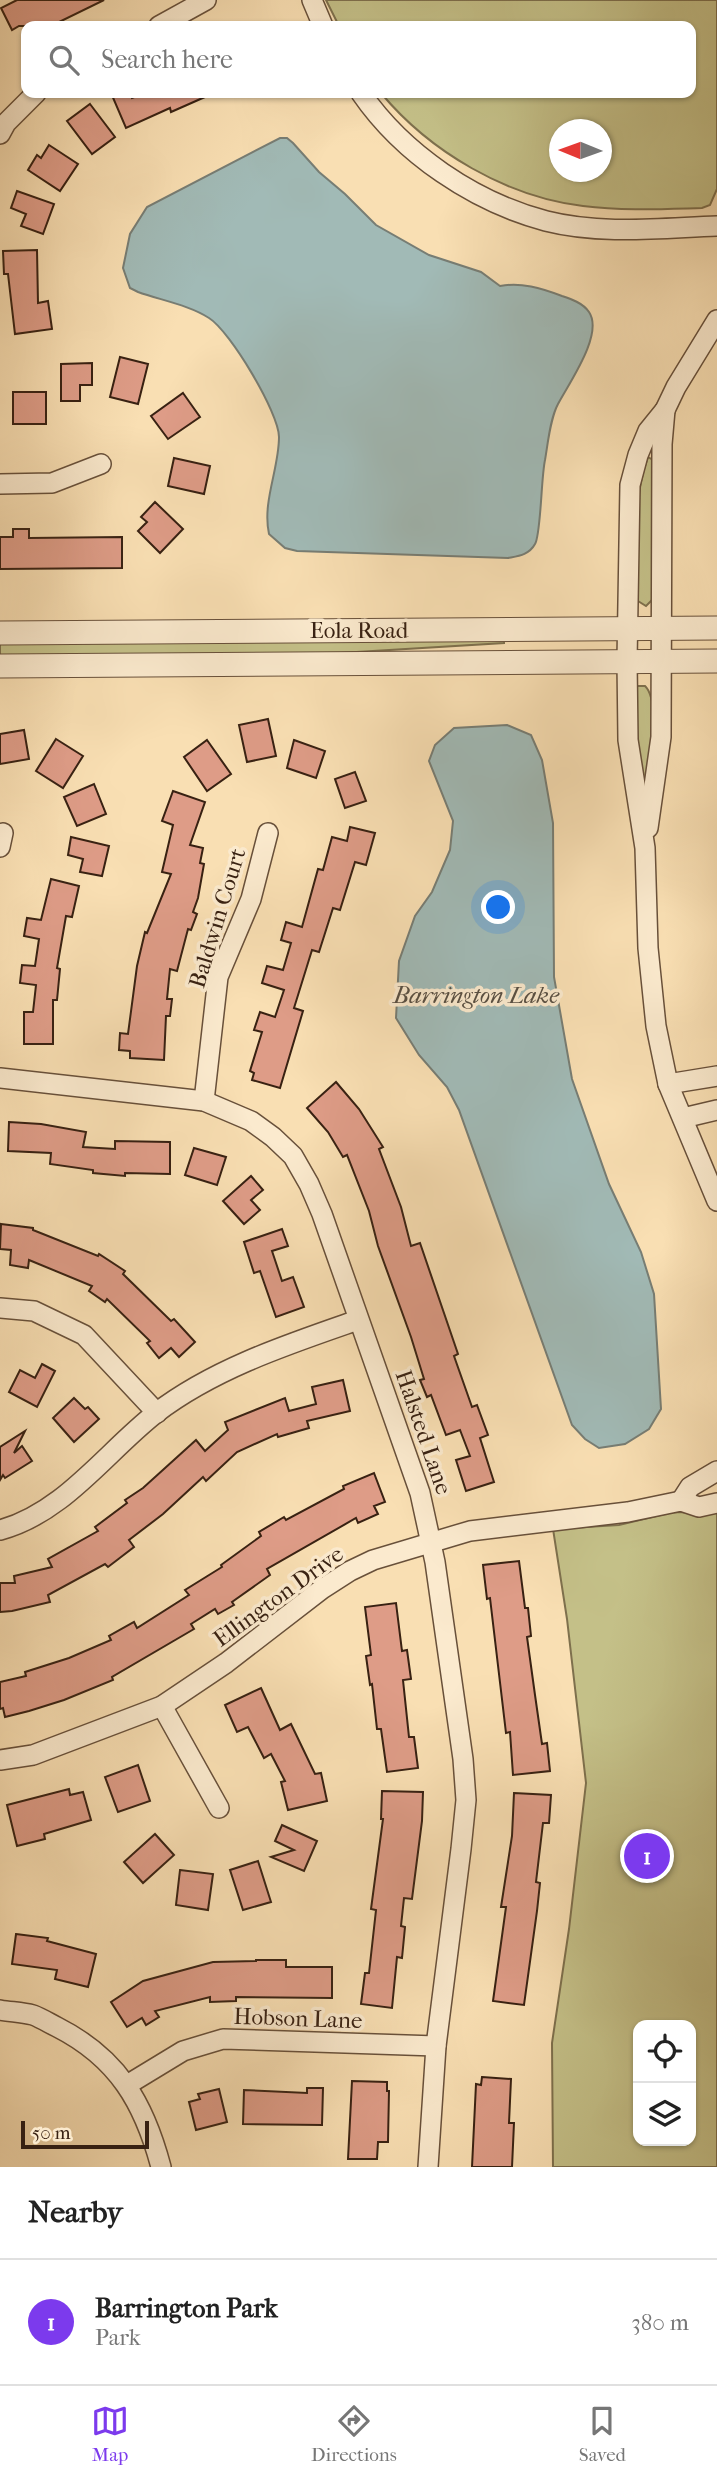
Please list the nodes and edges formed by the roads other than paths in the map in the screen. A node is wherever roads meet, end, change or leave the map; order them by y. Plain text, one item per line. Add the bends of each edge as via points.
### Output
1 (206, 0) edge
2 (312, 0) edge
3 (168, 21) edge
4 (321, 21) edge
5 (31, 98) edge
6 (364, 98) edge
7 (0, 134) edge
8 (717, 226) edge
9 (717, 320) edge
10 (665, 410) junction
11 (101, 464) dead end
12 (0, 484) edge
13 (629, 628) junction
14 (662, 628) junction
15 (717, 628) edge
16 (0, 633) edge
17 (717, 661) edge
18 (627, 662) junction
19 (662, 662) junction
20 (0, 666) edge
21 (268, 833) dead end
22 (645, 848) junction
23 (717, 1076) edge
24 (0, 1078) edge
25 (668, 1084) junction
26 (204, 1101) junction
27 (717, 1110) edge
28 (683, 1118) junction
29 (717, 1201) edge
30 (0, 1307) edge
31 (358, 1320) junction
32 (157, 1413) junction
33 (717, 1471) edge
34 (681, 1501) junction
35 (717, 1503) edge
36 (0, 1530) edge
37 (432, 1540) junction
38 (162, 1706) junction
39 (0, 1760) edge
40 (219, 1808) dead end
41 (0, 2010) edge
42 (436, 2046) junction
43 (127, 2085) junction
44 (161, 2167) edge
45 (428, 2167) edge

1 - 3 street
2 - 4 street
5 - 7 street
6 - 8 street via 410,148 457,182 502,205 548,221 602,228
9 - 10 street
10 - 13 street via 648,431 630,485
10 - 14 street
11 - 12 street via 52,483
13 - 14 street, Eola Road
13 - 16 street, Eola Road
13 - 18 street
14 - 15 street, Eola Road
14 - 19 street
17 - 19 street, Eola Road
18 - 19 street, Eola Road
18 - 20 street, Eola Road
18 - 22 street via 628,740
19 - 22 street via 661,737
21 - 26 street, Baldwin Court via 251,899 219,977
22 - 25 street via 653,1000
23 - 25 street
24 - 26 street, Halsted Lane
25 - 28 street
26 - 31 street, Halsted Lane via 251,1121 293,1156 322,1214
27 - 28 street
28 - 29 street
30 - 32 street via 34,1311 84,1335
31 - 32 street via 266,1354 206,1382
31 - 37 street, Halsted Lane via 420,1493
32 - 36 street via 55,1503
33 - 34 street via 690,1487
34 - 35 street, Ellington Drive via 699,1507
34 - 37 street, Ellington Drive
37 - 38 street, Ellington Drive via 350,1571
37 - 42 street, Halsted Lane via 466,1800
38 - 39 street, Ellington Drive via 33,1755
38 - 40 street
41 - 43 street via 34,2015 82,2040
42 - 43 street, Hobson Lane via 223,2039 183,2051
42 - 45 street, Halsted Lane
43 - 44 street via 153,2136

